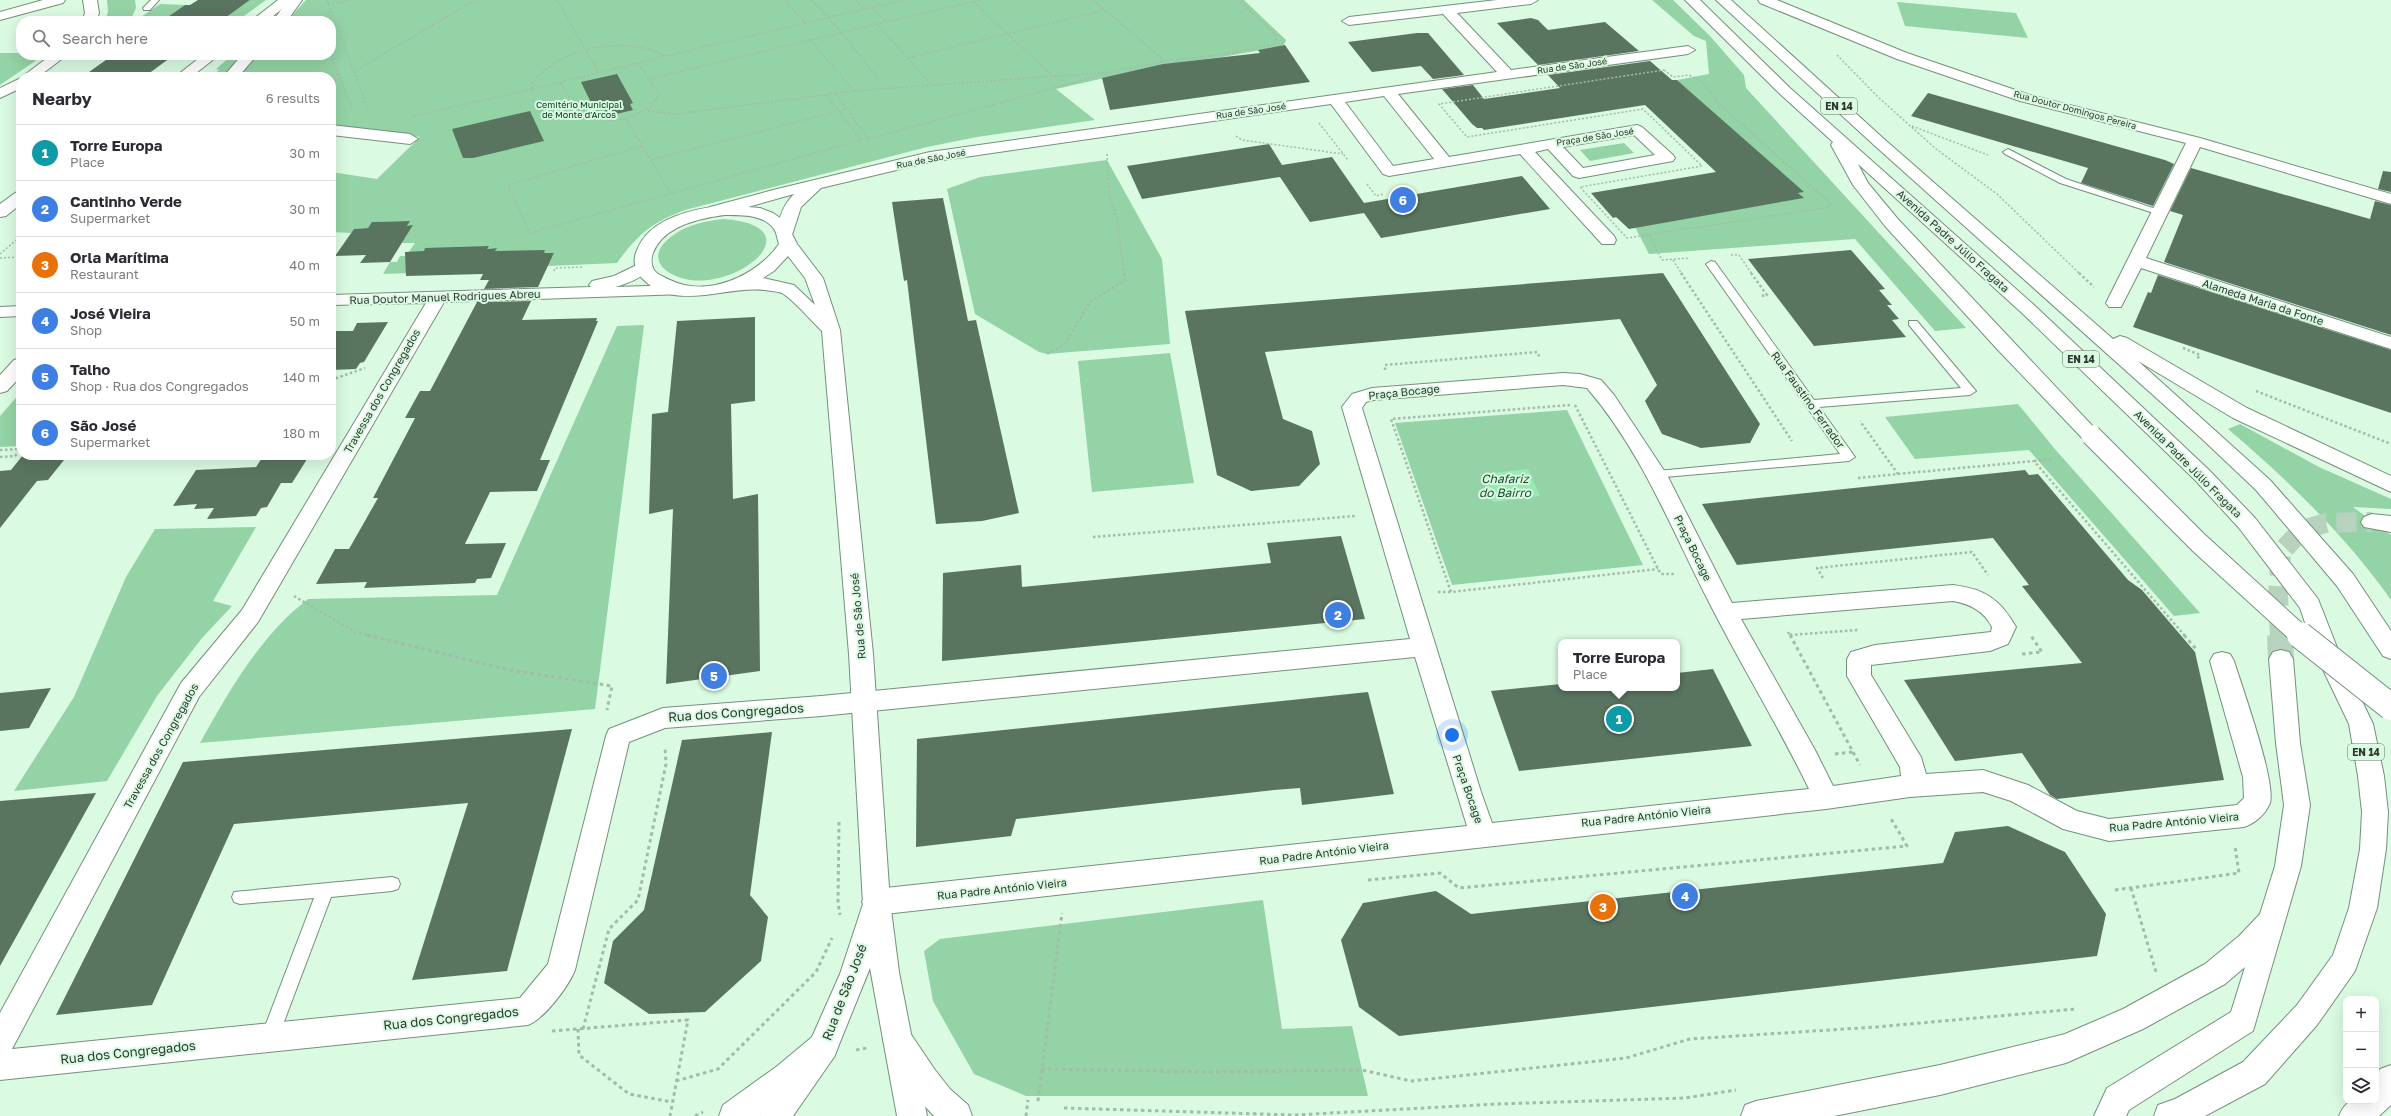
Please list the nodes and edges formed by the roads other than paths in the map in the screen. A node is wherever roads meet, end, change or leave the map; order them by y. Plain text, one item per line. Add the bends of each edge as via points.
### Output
1 (58, 0) edge
2 (90, 0) edge
3 (155, 0) edge
4 (286, 0) edge
5 (295, 0) edge
6 (1531, 0) edge
7 (1692, 0) edge
8 (1723, 0) edge
9 (1765, 0) edge
10 (147, 8) dead end
11 (1447, 10) junction
12 (0, 16) edge
13 (91, 16) edge
14 (265, 16) edge
15 (284, 16) edge
16 (1349, 21) dead end
17 (1688, 50) dead end
18 (53, 60) edge
19 (205, 60) edge
20 (245, 60) edge
21 (36, 72) edge
22 (189, 72) edge
23 (235, 72) edge
24 (1507, 74) junction
25 (16, 85) edge
26 (1388, 91) junction
27 (0, 94) edge
28 (1336, 99) junction
29 (336, 131) edge
30 (1832, 132) junction
31 (410, 139) dead end
32 (2195, 141) junction
33 (1552, 144) junction
34 (1524, 149) junction
35 (2008, 152) dead end
36 (1445, 162) junction
37 (817, 184) junction
38 (2391, 199) edge
39 (16, 200) edge
40 (716, 211) junction
41 (0, 212) edge
42 (2160, 212) junction
43 (786, 238) junction
44 (1608, 240) dead end
45 (2136, 261) junction
46 (1711, 264) dead end
47 (643, 267) junction
48 (731, 285) junction
49 (679, 290) junction
50 (560, 294) junction
51 (438, 297) junction
52 (336, 300) edge
53 (2114, 303) dead end
54 (16, 311) edge
55 (0, 312) edge
56 (2074, 314) junction
57 (1913, 323) dead end
58 (831, 330) junction
59 (2391, 343) edge
60 (16, 369) edge
61 (0, 387) edge
62 (1810, 404) junction
63 (1657, 475) junction
64 (2391, 485) edge
65 (1725, 612) junction
66 (1424, 647) junction
67 (2391, 650) edge
68 (2281, 659) tunnel mouth
69 (2222, 662) dead end
70 (864, 701) junction
71 (2391, 707) edge
72 (1910, 786) junction
73 (1826, 798) junction
74 (1484, 834) junction
75 (392, 884) dead end
76 (325, 890) junction
77 (240, 897) dead end
78 (876, 902) junction
79 (2270, 923) junction
80 (270, 1037) junction
81 (898, 1040) junction
82 (0, 1042) edge
83 (823, 1047) junction
84 (0, 1065) edge
85 (2391, 1080) edge
86 (2379, 1096) edge
87 (2369, 1104) edge
88 (721, 1113) edge
89 (775, 1116) edge
90 (912, 1116) edge
91 (957, 1116) edge
92 (1756, 1116) edge
93 (2108, 1116) edge
94 (2169, 1116) edge
95 (2354, 1116) edge

1 - 12 main road
2 - 13 main road
3 - 10 lane
4 - 14 main road
5 - 15 main road
6 - 11 main road
7 - 30 main road, Avenida Padre Júlio Fragata / EN 14
8 - 56 main road, EN 14
9 - 32 main road, Rua Doutor Domingos Pereira via 1895,53 2025,98
11 - 16 main road
11 - 24 main road
17 - 24 main road, Rua de São José
18 - 21 main road
19 - 22 main road
20 - 23 main road
24 - 26 main road, Rua de São José
25 - 27 main road
26 - 28 main road, Rua de São José
26 - 36 main road
28 - 36 main road, Praça de São José via 1389,171
28 - 37 main road, Rua de São José via 930,157
29 - 31 main road
30 - 71 main road, bridge via 1861,185 1891,222 2091,435 2187,533 2256,598 2318,652
30 - 94 main road, Avenida Padre Júlio Fragata / EN 14 via 2034,314 2202,474 2247,523 2310,605 2328,655 2361,724 2375,812 2373,849 2363,908 2345,962 2307,1015 2254,1073 2180,1113
32 - 38 main road, Rua Doutor Domingos Pereira
32 - 42 main road
33 - 33 main road, Praça de São José via 1637,130 1667,158 1579,173
33 - 34 main road, Praça de São José
34 - 36 main road, Praça de São José
34 - 44 main road
35 - 42 lane via 2033,169 2070,186
37 - 40 main road, Rua de São José
37 - 43 main road, Rua de São José via 795,201 787,216
39 - 41 main road
40 - 43 main road via 740,210 767,216 778,223
40 - 47 main road via 684,218 658,233 643,251
42 - 45 main road
43 - 48 main road via 774,264 748,280
43 - 58 main road, Rua de São José via 814,278
45 - 53 main road
45 - 59 main road, Alameda Maria da Fonte
46 - 62 lane, Rua Faustino Ferrador
47 - 49 main road via 649,276 658,282
47 - 50 main road, Rua Doutor Manuel Rodrigues Abreu via 620,280
48 - 49 main road, Rua Doutor Manuel Rodrigues Abreu via 712,289
48 - 58 main road via 760,283 788,289
49 - 50 main road, Rua Doutor Manuel Rodrigues Abreu
50 - 51 main road, Rua Doutor Manuel Rodrigues Abreu
51 - 52 main road, Rua Doutor Manuel Rodrigues Abreu
51 - 82 main road, Travessa dos Congregados via 250,616 190,690
54 - 55 main road
56 - 64 main road via 2211,398
56 - 67 main road, EN 14 via 2263,485 2345,580
57 - 62 lane via 1970,392
58 - 70 main road, Rua de São José via 854,558
60 - 61 main road
62 - 63 lane, Rua Faustino Ferrador via 1848,457
63 - 65 main road, Praça Bocage
63 - 66 main road, Praça Bocage via 1607,399 1594,384 1580,380 1372,394 1359,398 1352,407 1354,422
65 - 72 main road via 1953,593 1966,594 1992,608 2004,627 2000,638 1990,642 1875,654 1859,659 1859,676 1912,765 1914,777
65 - 73 main road, Praça Bocage
66 - 70 main road
66 - 74 main road, Praça Bocage via 1468,792
68 - 79 main road via 2288,743 2297,806 2288,866
69 - 72 main road, Rua Padre António Vieira via 2256,777 2257,802 2244,816 2110,830 2072,820 2019,793 1983,781
70 - 78 main road, Rua de São José
70 - 80 main road, Rua dos Congregados via 618,736 561,970 528,1010
72 - 73 main road, Rua Padre António Vieira
73 - 74 main road, Rua Padre António Vieira
74 - 78 main road, Rua Padre António Vieira via 1181,870
75 - 76 lane
76 - 77 lane
76 - 80 lane
78 - 81 main road, Rua de São José via 885,972
78 - 83 main road, Rua de São José via 854,974
79 - 92 main road via 2249,946 2215,974 2133,1019 2066,1048 1940,1080
79 - 93 main road via 2243,1021 2118,1099
80 - 84 main road, Rua dos Congregados
81 - 90 main road, Rua de São José
81 - 91 main road via 922,1078 944,1106
83 - 88 main road via 787,1078
83 - 89 main road, Rua de São José
85 - 86 main road via 2386,1090
87 - 95 main road

